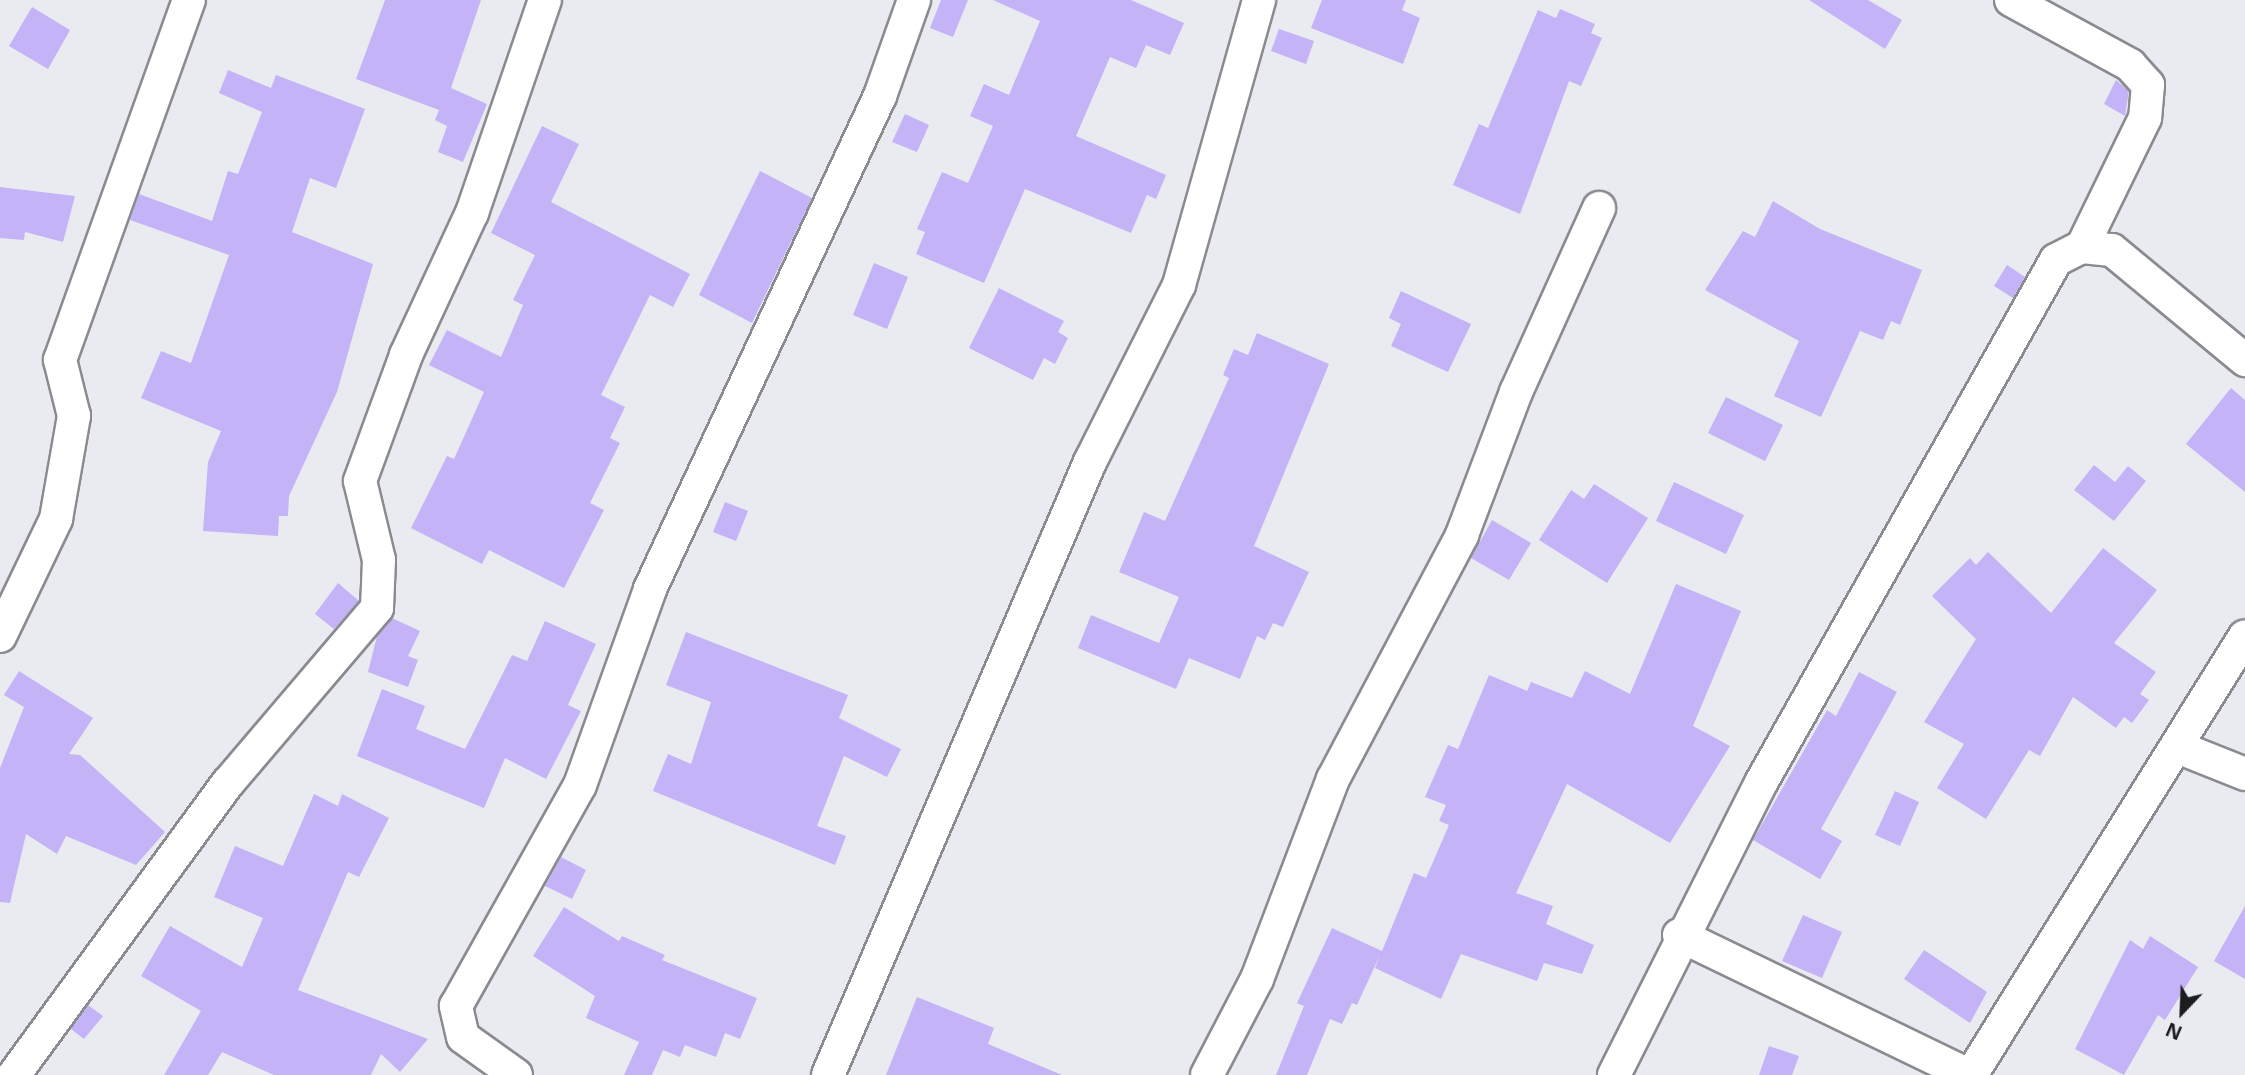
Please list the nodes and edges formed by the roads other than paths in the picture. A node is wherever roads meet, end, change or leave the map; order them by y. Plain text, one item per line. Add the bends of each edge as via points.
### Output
1 (188, 0) edge
2 (545, 0) edge
3 (914, 0) edge
4 (1259, 0) edge
5 (2011, 0) edge
6 (1599, 208) dead end
7 (2082, 247) junction
8 (2245, 360) edge
9 (0, 636) edge
10 (2245, 636) edge
11 (2180, 748) junction
12 (2245, 774) edge
13 (1679, 935) junction
14 (14, 1075) edge
15 (516, 1075) edge
16 (828, 1075) edge
17 (1208, 1075) edge
18 (1614, 1075) edge
19 (1970, 1075) edge

1 - 9 street via 60,360 74,416 56,519
2 - 14 street via 472,214 406,355 360,481 379,560 377,608 228,783
3 - 15 street via 874,109 650,589 580,785 456,1006 463,1037
4 - 16 street via 1180,285 1090,462
5 - 7 street via 2130,65 2148,85 2145,118
6 - 17 street via 1516,392 1462,535 1333,779 1257,979
7 - 8 street via 2112,250
7 - 13 street via 2056,260
10 - 11 street
11 - 12 street
11 - 19 street
13 - 18 street
13 - 19 street

